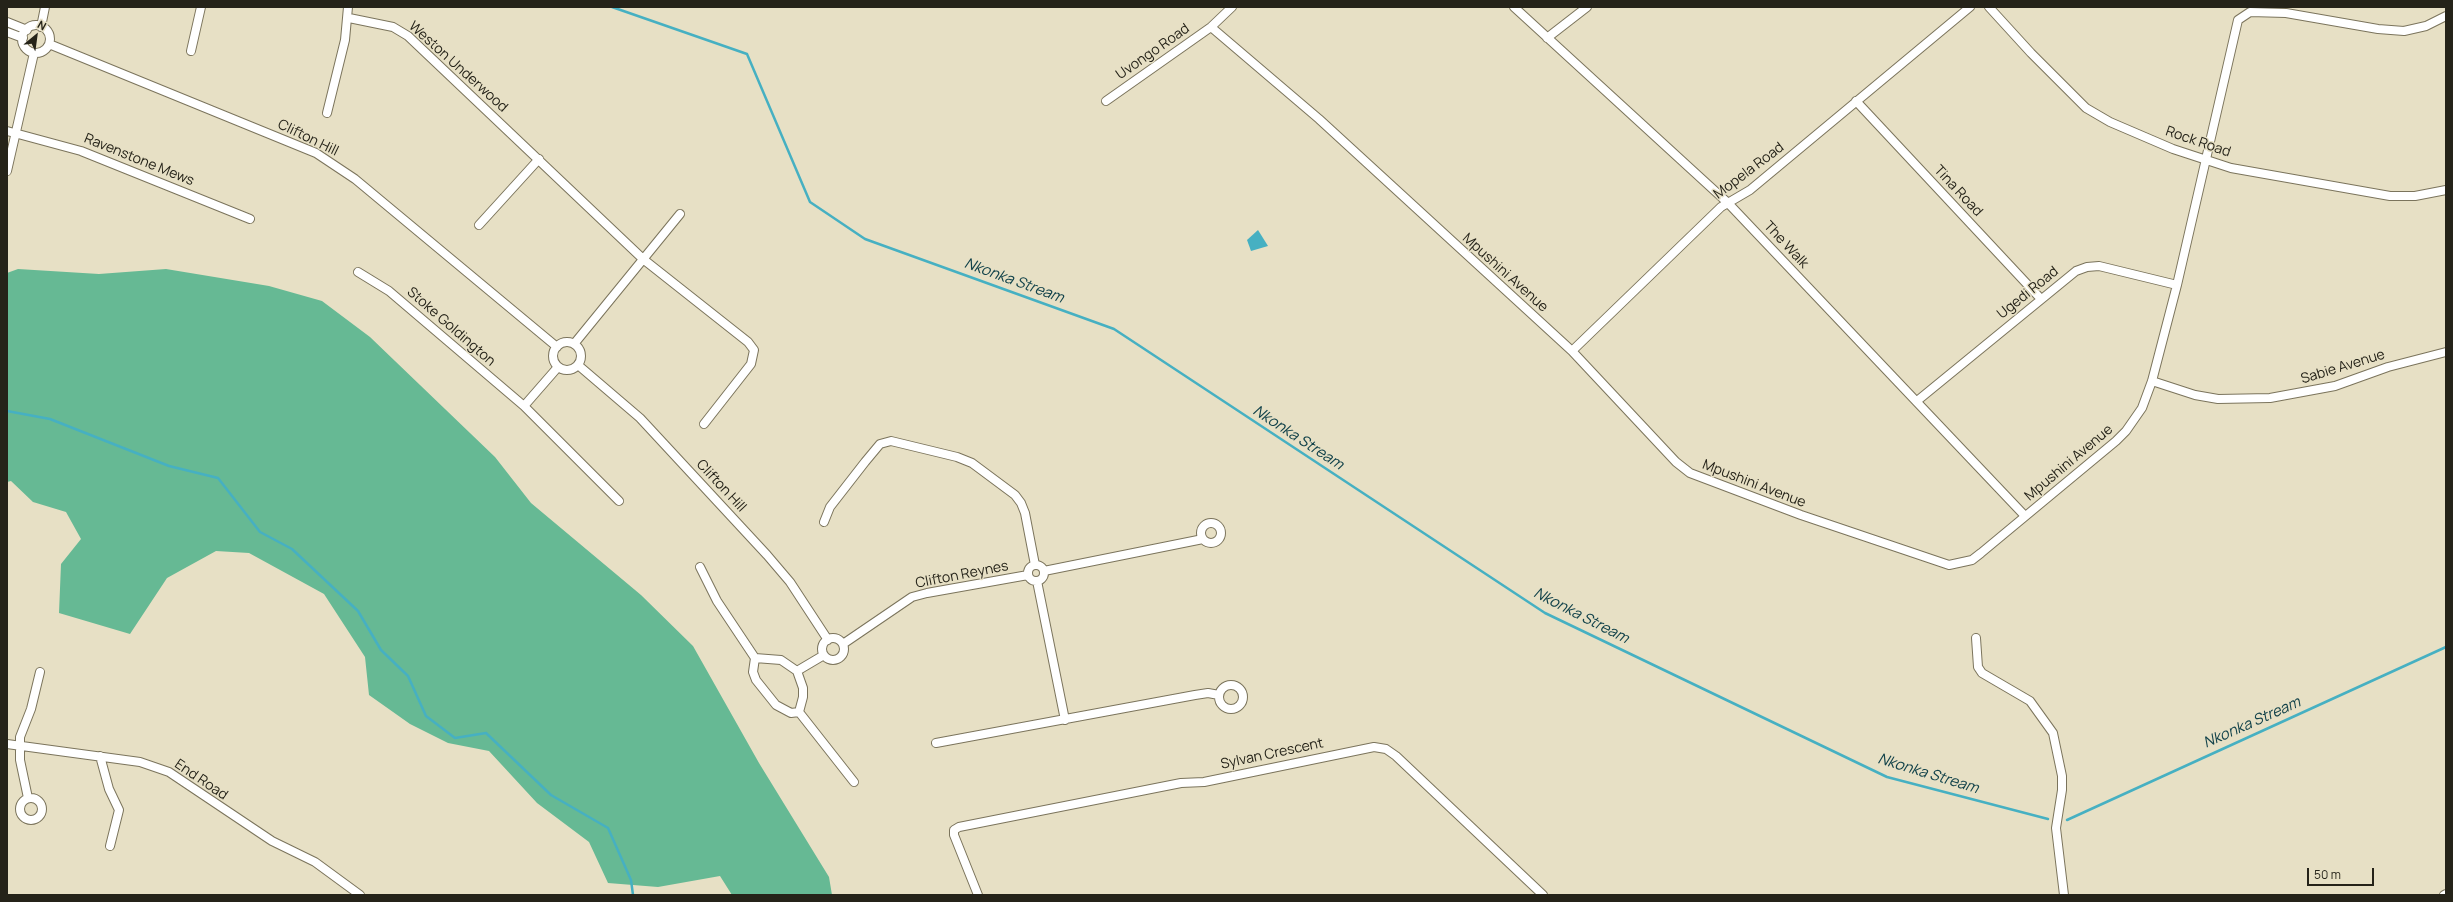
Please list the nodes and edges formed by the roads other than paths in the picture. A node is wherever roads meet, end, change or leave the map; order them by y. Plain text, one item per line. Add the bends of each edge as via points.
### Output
1 (45, 7) edge
2 (201, 7) edge
3 (348, 7) edge
4 (1232, 7) edge
5 (1514, 7) edge
6 (1587, 7) edge
7 (1970, 7) edge
8 (1990, 7) edge
9 (2446, 16) edge
10 (348, 18) junction
11 (7, 22) edge
12 (41, 27) junction
13 (1210, 27) junction
14 (27, 30) junction
15 (7, 32) edge
16 (23, 38) junction
17 (1548, 38) junction
18 (49, 44) junction
19 (191, 52) dead end
20 (34, 53) junction
21 (1106, 101) dead end
22 (1856, 101) junction
23 (327, 113) dead end
24 (7, 131) edge
25 (16, 133) junction
26 (539, 158) junction
27 (2205, 161) junction
28 (7, 171) edge
29 (2446, 190) edge
30 (1728, 203) junction
31 (680, 214) dead end
32 (250, 219) dead end
33 (479, 226) dead end
34 (643, 259) junction
35 (358, 272) dead end
36 (2176, 284) junction
37 (2041, 298) junction
38 (574, 344) junction
39 (557, 347) junction
40 (1572, 351) junction
41 (2446, 352) edge
42 (578, 365) junction
43 (558, 367) junction
44 (2152, 381) junction
45 (1917, 401) junction
46 (524, 406) junction
47 (704, 424) dead end
48 (619, 501) dead end
49 (2025, 516) junction
50 (824, 522) dead end
51 (1203, 539) dead end
52 (1035, 565) junction
53 (700, 567) dead end
54 (1044, 571) junction
55 (1028, 575) junction
56 (1037, 581) junction
57 (1976, 638) dead end
58 (828, 640) junction
59 (843, 644) junction
60 (824, 655) junction
61 (755, 658) junction
62 (797, 671) junction
63 (40, 672) dead end
64 (1219, 695) dead end
65 (798, 712) junction
66 (1065, 720) junction
67 (936, 743) dead end
68 (7, 744) edge
69 (19, 746) junction
70 (100, 756) junction
71 (854, 782) dead end
72 (28, 798) dead end
73 (110, 846) dead end
74 (360, 895) edge
75 (978, 895) edge
76 (1543, 895) edge
77 (2064, 895) edge

1 - 12 street
2 - 19 street
3 - 10 street
4 - 13 street, Uvongo Road
5 - 17 street, The Walk
6 - 17 street
7 - 22 street, Mopela Road
8 - 27 street, Rock Road via 2086,108 2140,135
9 - 27 street, Mpushini Avenue via 2426,26 2404,31 2286,13 2245,14 2237,23
10 - 23 street
10 - 26 street, Weston Underwood via 401,30
11 - 14 street
12 - 14 street via 32,26
12 - 18 street via 48,32
13 - 21 street, Uvongo Road
13 - 40 street, Mpushini Avenue via 1319,119
14 - 16 street
15 - 16 street
16 - 20 street via 26,48
17 - 30 street, The Walk
18 - 20 street via 42,52
18 - 39 street, Clifton Hill via 322,157 355,179
20 - 25 street
22 - 30 street, Mopela Road via 1750,190
22 - 37 street, Tina Road
24 - 25 street, Ravenstone Mews
25 - 28 street
25 - 32 street, Ravenstone Mews via 81,151
26 - 33 street
26 - 34 street, Weston Underwood
27 - 29 street, Rock Road via 2390,196 2415,196
27 - 36 street, Mpushini Avenue
30 - 40 street, Mopela Road
30 - 45 street, The Walk
31 - 34 street
34 - 38 street
34 - 47 street, Weston Underwood via 748,342 754,350 751,364
35 - 46 street, Stoke Goldington via 389,291
36 - 37 street, Ugedi Road via 2112,268 2088,267 2076,271
36 - 44 street, Mpushini Avenue
37 - 45 street, Ugedi Road
38 - 39 street via 565,342
38 - 42 street via 581,356
39 - 43 street via 553,355
40 - 49 street, Mpushini Avenue via 1676,462 1690,473 1794,513 1949,565 1972,560
41 - 44 street, Sabie Avenue via 2388,367 2335,386 2270,398 2218,398 2195,395
42 - 43 street via 570,370
42 - 58 street, Clifton Hill via 640,418 767,555 790,582
43 - 46 street
44 - 49 street, Mpushini Avenue via 2142,408 2126,431
45 - 49 street, The Walk
46 - 48 street, Stoke Goldington
50 - 52 street via 830,507 880,444 891,441 972,463 1015,494 1025,513
51 - 54 street
52 - 54 street via 1041,566
52 - 55 street, Clifton Reynes via 1029,569
53 - 61 street via 717,601
54 - 56 street via 1044,576
55 - 56 street, Clifton Reynes
55 - 59 street, Clifton Reynes via 926,593 912,598
56 - 66 street
57 - 77 street via 1978,667 1982,673 2030,701 2053,733 2062,776 2056,833
58 - 59 street via 835,639
58 - 60 street via 824,645
59 - 60 street via 844,651 840,658 830,660
60 - 62 street
61 - 62 street via 780,660
61 - 65 street via 753,672 770,700 791,713
62 - 65 street via 803,697
63 - 69 street
64 - 66 street via 1195,695
65 - 71 street
66 - 67 street
68 - 69 street, End Road
69 - 70 street, End Road
69 - 72 street
70 - 73 street via 109,788 119,810
70 - 74 street, End Road via 140,762 169,772 262,835 315,862
75 - 76 street, Sylvan Crescent via 954,836 954,830 959,827 1181,783 1204,782 1374,747 1386,749 1396,756

